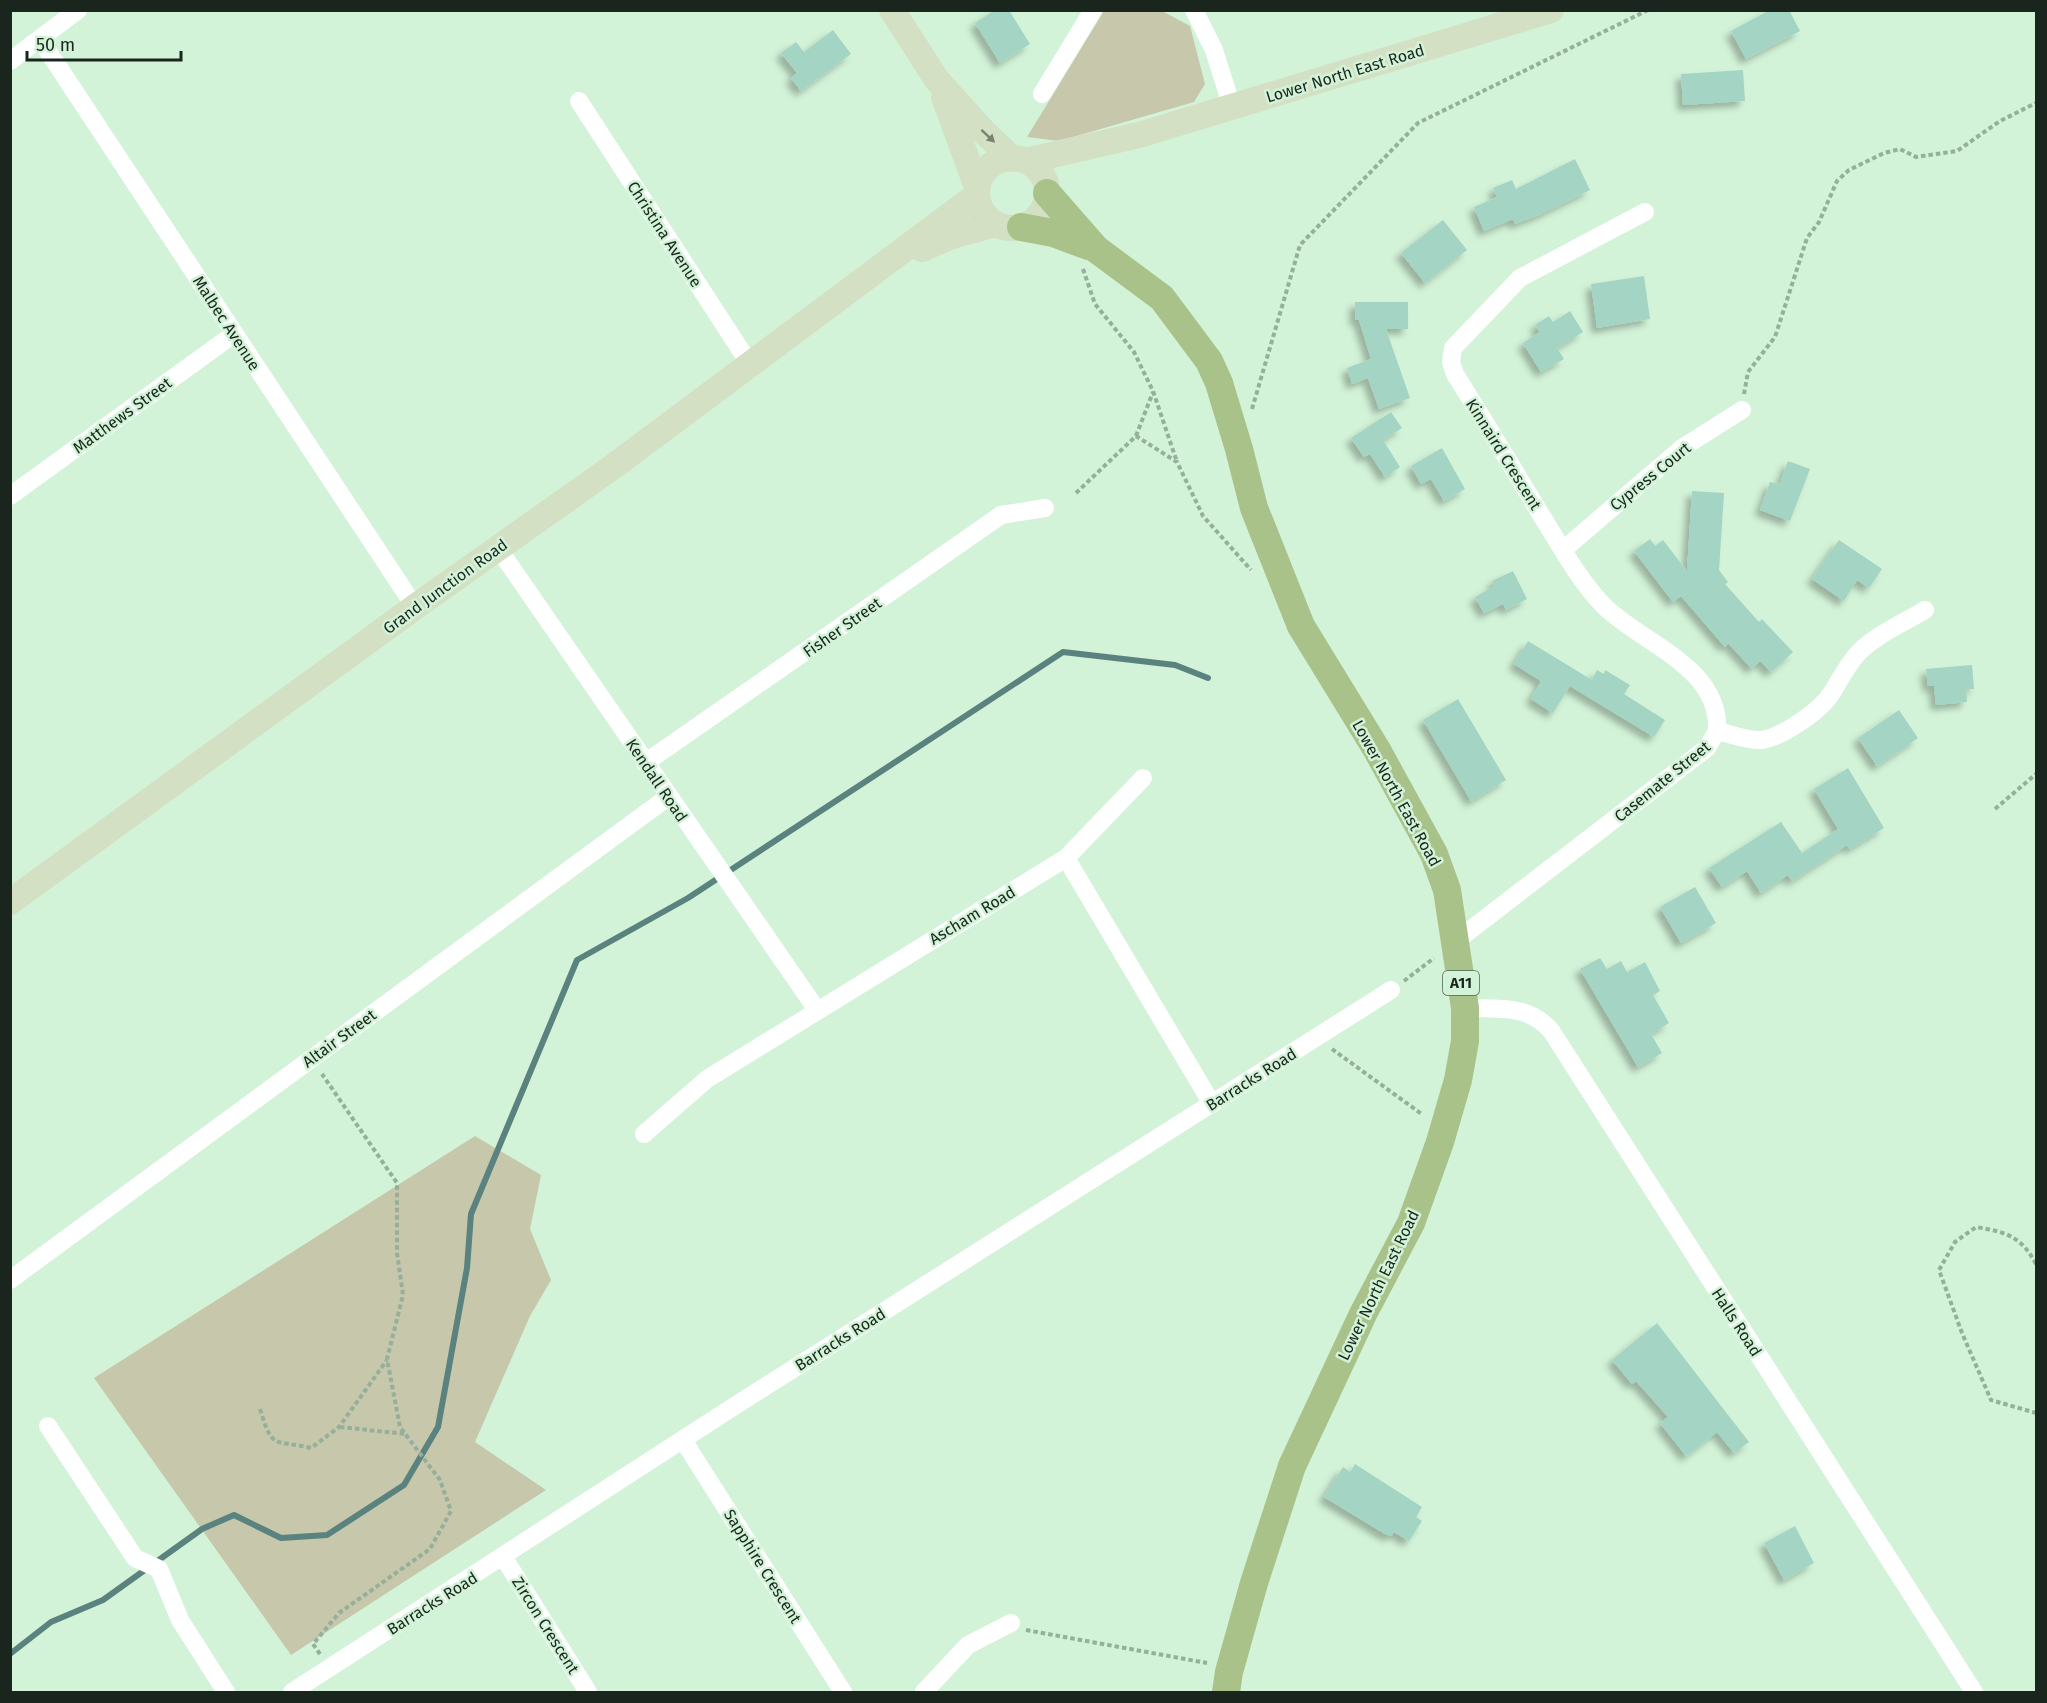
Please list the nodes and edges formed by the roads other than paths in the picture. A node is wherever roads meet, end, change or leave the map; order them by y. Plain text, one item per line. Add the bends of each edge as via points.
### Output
1 (78, 10) edge
2 (892, 10) edge
3 (1093, 10) edge
4 (1194, 10) edge
5 (1551, 10) edge
6 (40, 39) junction
7 (10, 61) edge
8 (937, 80) junction
9 (1042, 94) dead end
10 (579, 101) dead end
11 (1232, 107) junction
12 (1139, 135) junction
13 (1019, 160) junction
14 (977, 191) junction
15 (1047, 191) junction
16 (1645, 212) dead end
17 (1008, 226) junction
18 (1089, 257) junction
19 (878, 269) junction
20 (234, 334) junction
21 (751, 366) junction
22 (1742, 410) road end
23 (10, 496) edge
24 (1045, 507) dead end
25 (498, 549) junction
26 (1563, 549) junction
27 (415, 608) junction
28 (1925, 610) dead end
29 (1717, 731) junction
30 (645, 763) junction
31 (1143, 778) dead end
32 (668, 797) junction
33 (1066, 858) junction
34 (10, 902) edge
35 (1456, 941) junction
36 (1391, 990) road end
37 (1465, 1008) junction
38 (817, 1010) junction
39 (1212, 1104) junction
40 (644, 1134) dead end
41 (10, 1280) edge
42 (48, 1426) dead end
43 (683, 1440) junction
44 (504, 1558) junction
45 (1007, 1625) road end
46 (1228, 1680) edge
47 (313, 1687) edge
48 (226, 1692) edge
49 (292, 1692) edge
50 (588, 1692) edge
51 (843, 1692) edge
52 (924, 1692) edge
53 (1974, 1692) edge

1 - 6 street
2 - 8 main road, A11
3 - 9 street
4 - 11 street via 1214,50
5 - 11 main road, Lower North East Road
6 - 7 street
6 - 20 street, Malbec Avenue
8 -> 13 main road, A11 via 984,132
8 - 14 main road, A11
10 - 21 street, Christina Avenue
11 - 12 main road, Lower North East Road
12 - 13 main road, Lower North East Road
12 - 15 main road, Lower North East Road via 1067,169
13 - 14 main road via 990,166
13 - 15 main road, A11 via 1037,169
14 - 17 main road, A11 via 982,212
14 - 19 main road, Grand Junction Road
15 - 17 main road via 1037,218
15 - 18 main road, Lower North East Road / A11
16 - 26 street, Kinnaird Crescent via 1520,278 1453,348 1451,362 1455,374
17 - 18 main road, Lower North East Road / A11 via 1053,233
17 - 19 main road, Grand Junction Road via 950,237
18 - 35 main road, Lower North East Road / A11 via 1148,285 1209,360 1254,508 1301,626 1377,750 1434,854 1447,890
19 - 21 main road, Grand Junction Road
20 - 23 street, Matthews Street
20 - 27 street, Malbec Avenue
21 - 25 main road, Grand Junction Road
22 - 26 street, Cypress Court via 1682,448
24 - 30 street, Fisher Street via 1001,515
25 - 27 main road, Grand Junction Road
25 - 30 street, Kendall Road
26 - 29 street, Kinnaird Crescent via 1604,607 1686,667 1702,684 1718,716
27 - 34 main road, Grand Junction Road
28 - 29 street, Casemate Street via 1860,651 1830,696 1803,720 1762,740
29 - 35 street, Casemate Street via 1707,748 1691,761
30 - 32 street, Kendall Road
31 - 33 street, Ascham Road
32 - 38 street, Kendall Road
32 - 41 street, Altair Street
33 - 38 street, Ascham Road
33 - 39 street
35 - 37 main road, Lower North East Road / A11
36 - 39 street, Barracks Road
37 - 46 main road, Lower North East Road / A11 via 1465,1041 1444,1130 1411,1223 1363,1314 1292,1467 1272,1520
37 - 53 street, Halls Road via 1528,1012 1552,1032
38 - 40 street, Ascham Road via 707,1078
39 - 43 street, Barracks Road
42 - 48 street via 135,1558 159,1569 180,1620
43 - 44 street, Barracks Road
43 - 51 street, Sapphire Crescent
44 - 47 street, Barracks Road
44 - 50 street, Zircon Crescent
45 - 52 street via 968,1645
47 - 49 street, Barracks Road

